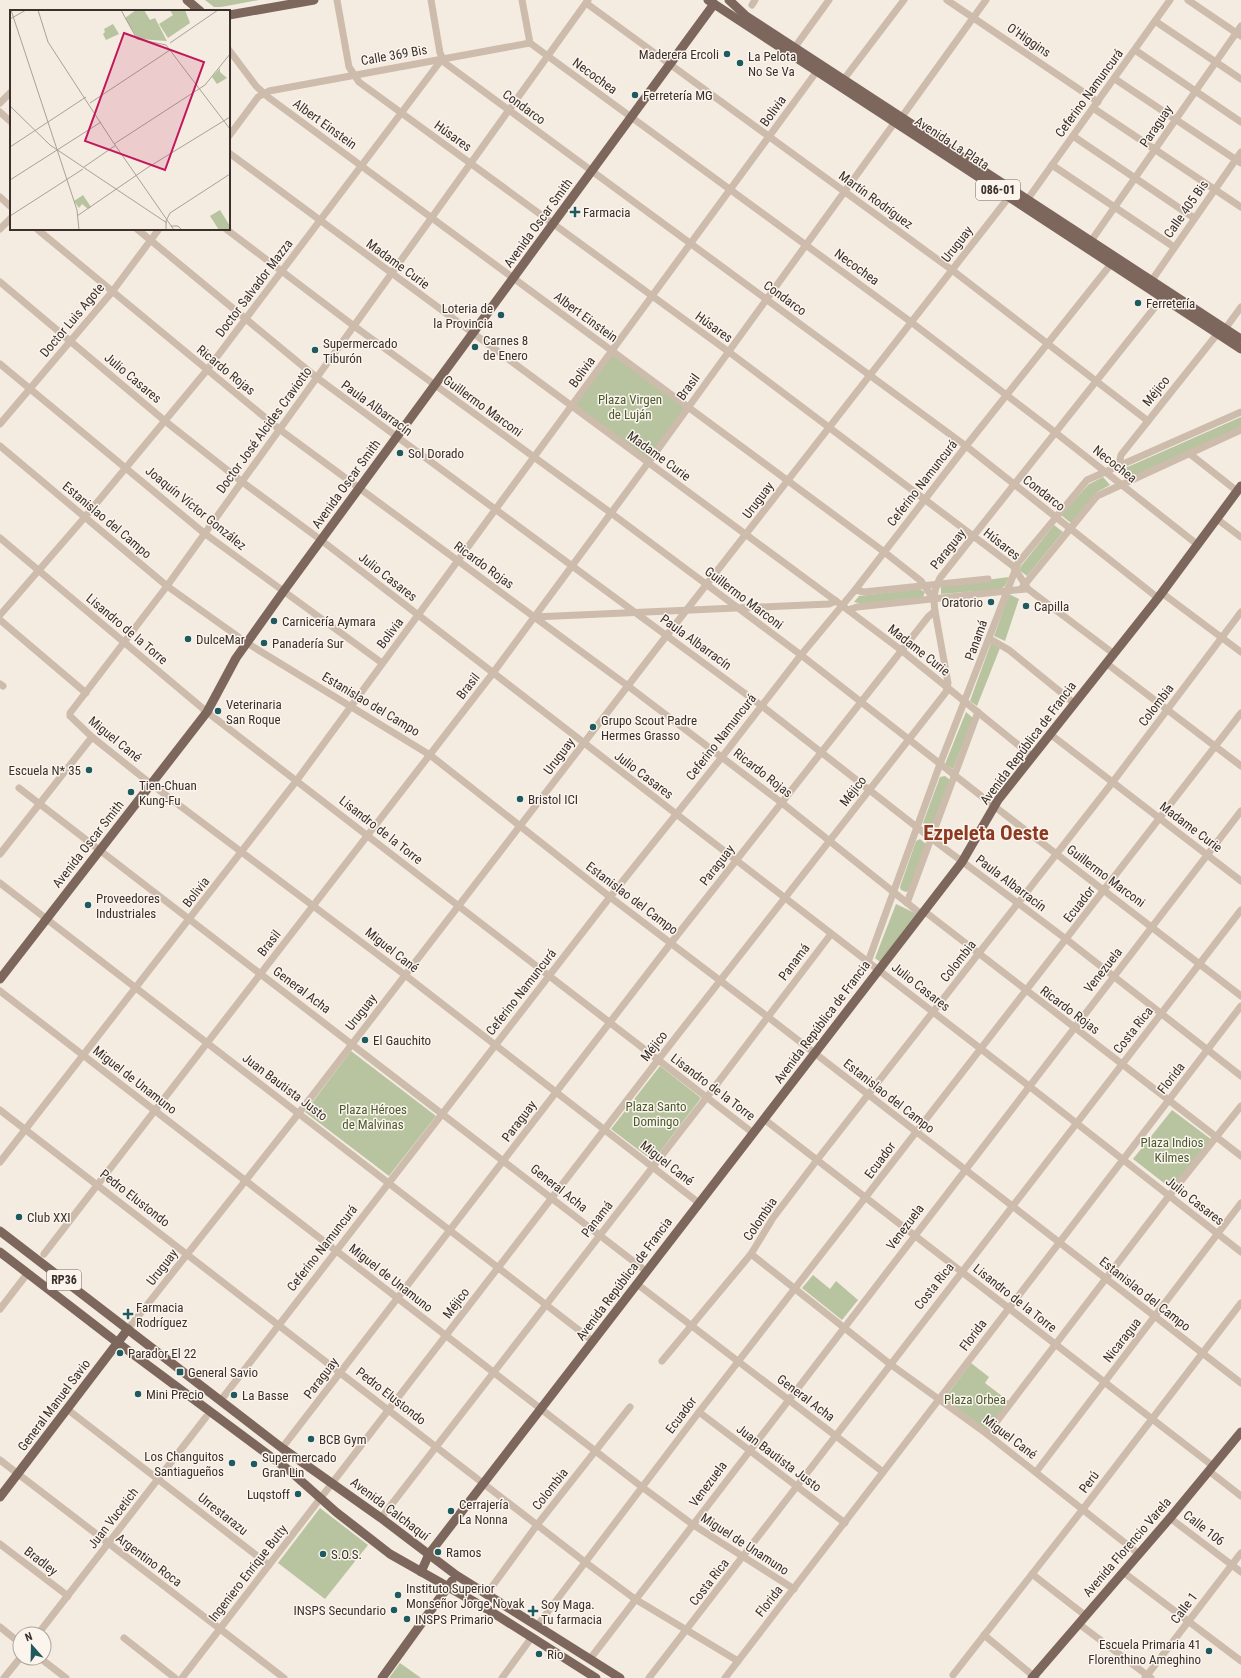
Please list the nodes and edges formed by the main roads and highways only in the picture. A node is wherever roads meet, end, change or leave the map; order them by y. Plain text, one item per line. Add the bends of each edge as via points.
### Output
1 (187, 0) edge
2 (314, 0) edge
3 (729, 0) edge
4 (711, 2) edge
5 (199, 10) edge
6 (230, 15) edge
7 (898, 120) junction
8 (1221, 331) junction
9 (1241, 339) edge
10 (1241, 349) edge
11 (1239, 488) edge
12 (0, 978) edge
13 (0, 1231) edge
14 (0, 1252) edge
15 (128, 1330) junction
16 (118, 1343) junction
17 (1241, 1432) edge
18 (0, 1497) edge
19 (429, 1554) junction
20 (421, 1572) junction
21 (456, 1575) junction
22 (448, 1586) junction
23 (1034, 1677) edge
24 (382, 1678) edge
25 (596, 1678) edge
26 (620, 1678) edge

1 - 5 main road
2 - 6 main road
3 - 7 main road, Avenida La Plata / 086-01 via 746,16 844,79
4 - 7 main road, Avenida La Plata / 086-01
4 - 12 main road, Avenida Oscar Smith via 592,171 283,592 230,669 207,712
7 - 8 main road, Avenida La Plata / 086-01 via 1111,264
7 - 8 main road, Avenida La Plata / 086-01 via 1152,280
8 - 9 main road, Avenida La Plata / 086-01
8 - 10 main road, Avenida La Plata / 086-01
11 - 19 main road, Avenida República de Francia via 1160,596 994,806 962,862
13 - 15 main road, Avenida Calchaquí / RP36
14 - 16 main road, RP36
15 - 16 main road, General Manuel Savio
15 - 19 main road, Avenida Calchaquí / RP36 via 282,1448
16 - 18 main road, General Manuel Savio
16 - 20 main road, RP36 via 290,1471 320,1499 390,1554
17 - 23 main road, Avenida Florencio Varela
19 - 20 main road, Avenida República de Francia
19 - 21 main road, Avenida Calchaquí / RP36
20 - 22 main road, RP36
21 - 22 main road
21 - 26 main road, Avenida Calchaquí / RP36
22 - 24 main road
22 - 25 main road, RP36

